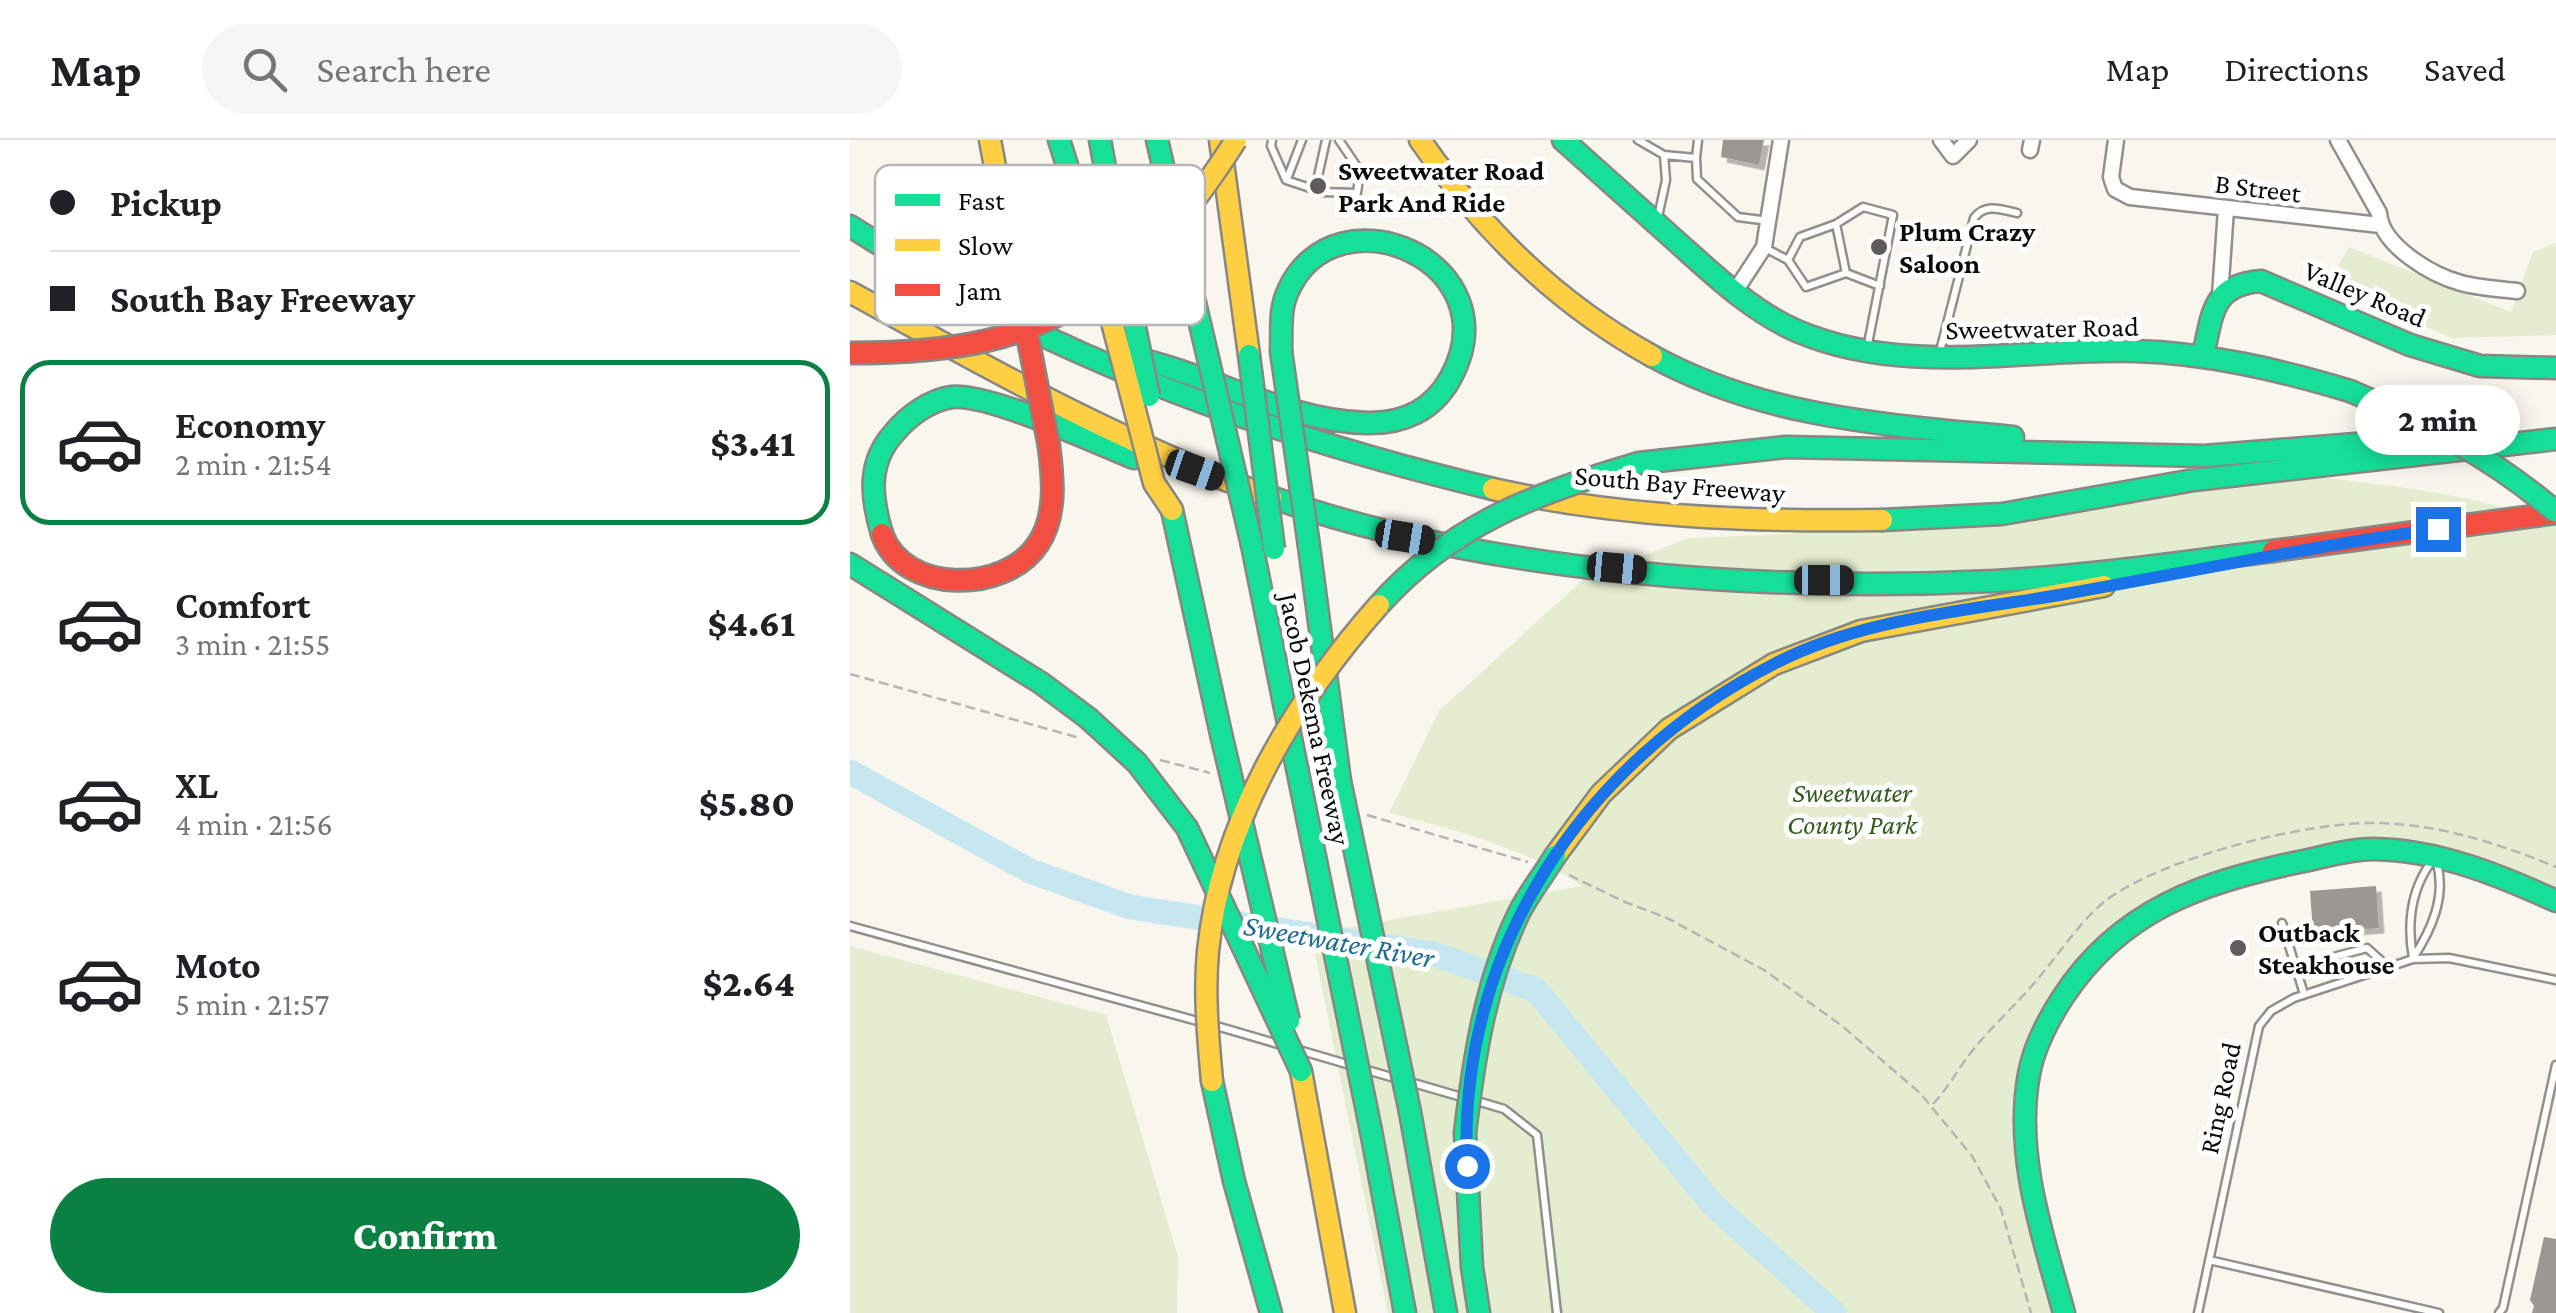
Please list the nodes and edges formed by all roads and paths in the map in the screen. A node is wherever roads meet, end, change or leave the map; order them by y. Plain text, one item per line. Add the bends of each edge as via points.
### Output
1 (990, 140) edge
2 (1059, 140) edge
3 (1100, 140) edge
4 (1157, 140) edge
5 (1220, 140) edge
6 (1236, 140) edge
7 (1272, 140) edge
8 (1302, 140) edge
9 (1326, 140) edge
10 (1339, 140) edge
11 (1420, 140) edge
12 (1638, 140) edge
13 (1698, 140) edge
14 (1782, 140) edge
15 (1941, 140) edge
16 (1969, 140) edge
17 (2116, 140) edge
18 (2338, 140) edge
19 (1576, 144) edge
20 (1664, 155) junction
21 (1696, 158) junction
22 (995, 165) edge
23 (1067, 165) edge
24 (1105, 165) edge
25 (1163, 165) edge
26 (1286, 180) junction
27 (1205, 189) edge
28 (1316, 190) junction
29 (2226, 209) junction
30 (2016, 213) dead end
31 (1770, 221) junction
32 (1656, 224) junction
33 (1836, 224) junction
34 (850, 226) edge
35 (2380, 226) junction
36 (875, 243) edge
37 (1764, 247) junction
38 (1788, 260) junction
39 (1846, 273) junction
40 (1880, 286) junction
41 (2517, 291) dead end
42 (850, 292) edge
43 (1734, 293) junction
44 (2220, 296) junction
45 (875, 305) edge
46 (912, 325) edge
47 (1025, 325) edge
48 (1026, 325) edge
49 (1040, 325) edge
50 (1112, 325) edge
51 (1134, 325) edge
52 (1200, 325) edge
53 (850, 353) edge
54 (1866, 353) junction
55 (2203, 355) junction
56 (1938, 358) junction
57 (1100, 360) junction
58 (2556, 368) edge
59 (1045, 423) edge
60 (1045, 423) edge
61 (1045, 423) edge
62 (1045, 423) edge
63 (2556, 436) edge
64 (2101, 454) junction
65 (1284, 502) junction
66 (1172, 510) junction
67 (2556, 513) edge
68 (2320, 545) junction
69 (850, 564) edge
70 (1275, 659) junction
71 (2436, 856) junction
72 (2556, 867) edge
73 (2556, 901) edge
74 (2282, 923) dead end
75 (850, 926) edge
76 (2413, 959) junction
77 (2296, 967) junction
78 (2388, 967) junction
79 (2556, 980) edge
80 (2304, 994) junction
81 (2556, 1065) edge
82 (1301, 1071) junction
83 (2553, 1091) edge
84 (1932, 1105) dead end
85 (2208, 1260) junction
86 (1272, 1313) edge
87 (1345, 1313) edge
88 (1405, 1313) edge
89 (1446, 1313) edge
90 (1479, 1313) edge
91 (1557, 1313) edge
92 (2064, 1313) edge
93 (2198, 1313) edge
94 (2439, 1313) edge
95 (2499, 1313) edge

1 - 22 main road, bridge
2 - 23 main road, bridge
3 - 24 main road, bridge
4 - 25 main road, Jacob Dekema Freeway, bridge
5 - 70 main road, bridge via 1274,549
6 - 27 main road, bridge
7 - 26 lane
8 - 26 lane
9 - 28 lane
10 - 28 lane via 1360,171 1357,193
11 - 64 main road via 1488,231 1530,271 1595,322 1687,374 1832,418 2042,440
12 - 20 lane
13 - 21 lane
14 - 31 street
15 - 16 street via 1952,156
17 - 29 street, B Street via 2116,190
18 - 35 street via 2379,212
19 - 32 main road, Sweetwater Road
20 - 21 lane
20 - 32 lane
21 - 31 lane via 1697,179 1738,217
26 - 28 lane
29 - 35 street, B Street
29 - 44 street
30 - 56 lane via 1987,208 1974,218
31 - 37 street
32 - 43 main road, Sweetwater Road
33 - 38 lane via 1800,237
33 - 39 lane
33 - 40 lane via 1863,208 1893,215
34 - 36 main road, South Bay Freeway
35 - 41 street via 2442,277
37 - 38 lane
37 - 43 street
38 - 39 lane via 1806,287
39 - 40 lane
40 - 54 lane
42 - 45 main road
43 - 54 main road, Sweetwater Road via 1795,330
44 - 55 main road
44 - 58 main road, Valley Road via 2239,281 2261,281 2410,345 2480,366
46 - 65 main road via 1195,470
47 - 57 main road, South Bay Freeway
48 - 59 main road, bridge
49 - 53 main road, bridge via 970,346
50 - 66 main road, bridge via 1154,483
51 - 66 main road, bridge
52 - 70 main road, Jacob Dekema Freeway, bridge
54 - 56 main road, Sweetwater Road
55 - 56 main road, Sweetwater Road via 2104,351
55 - 67 main road, Sweetwater Road, bridge via 2350,391 2446,432
57 - 63 main road, South Bay Freeway via 1279,430 1505,491 1598,509 1784,522 1978,517 2191,480
57 - 89 main road, bridge via 1129,355 1240,394 1336,419 1374,426 1407,418 1450,382 1463,348 1456,290 1442,272 1396,244 1346,242 1297,274 1283,304 1281,351 1310,546 1340,781
60 - 61 main road, bridge via 1055,495 1047,528 1028,559 1000,576 964,584 920,572 887,546 872,508 872,470 892,432 924,406 956,397
62 - 65 main road, bridge via 1196,482
63 - 64 main road via 2530,431 2204,456
64 - 86 main road, bridge via 1786,447 1639,463 1550,489 1482,521 1408,574 1358,626 1280,739 1222,883 1211,930 1212,1080
65 - 68 main road via 1405,537 1582,566 1754,580 1967,582
66 - 82 main road, bridge
67 - 68 main road
68 - 90 main road, bridge via 1861,631 1774,664 1669,729 1601,794 1555,856 1496,968 1476,1046 1466,1133
69 - 82 main road, bridge via 1041,684 1138,763 1187,828
70 - 88 main road, Jacob Dekema Freeway, bridge
71 - 73 main road
71 - 76 lane via 2420,878 2408,930
71 - 76 lane via 2442,883 2430,933
71 - 92 main road via 2373,849 2228,879 2144,912 2074,976 2041,1036 2024,1116 2027,1177
72 - 84 path via 2493,842 2379,823 2253,842 2165,870 2094,913
74 - 77 lane
75 - 91 lane via 1504,1109 1537,1135
76 - 78 lane, Ring Road
76 - 79 lane, Ring Road via 2449,958
77 - 78 lane via 2367,948
77 - 80 lane
78 - 80 lane, Ring Road
80 - 85 lane, Ring Road via 2270,1011 2259,1026
81 - 83 lane
82 - 87 main road
83 - 95 lane
85 - 93 lane, Ring Road
85 - 94 lane

